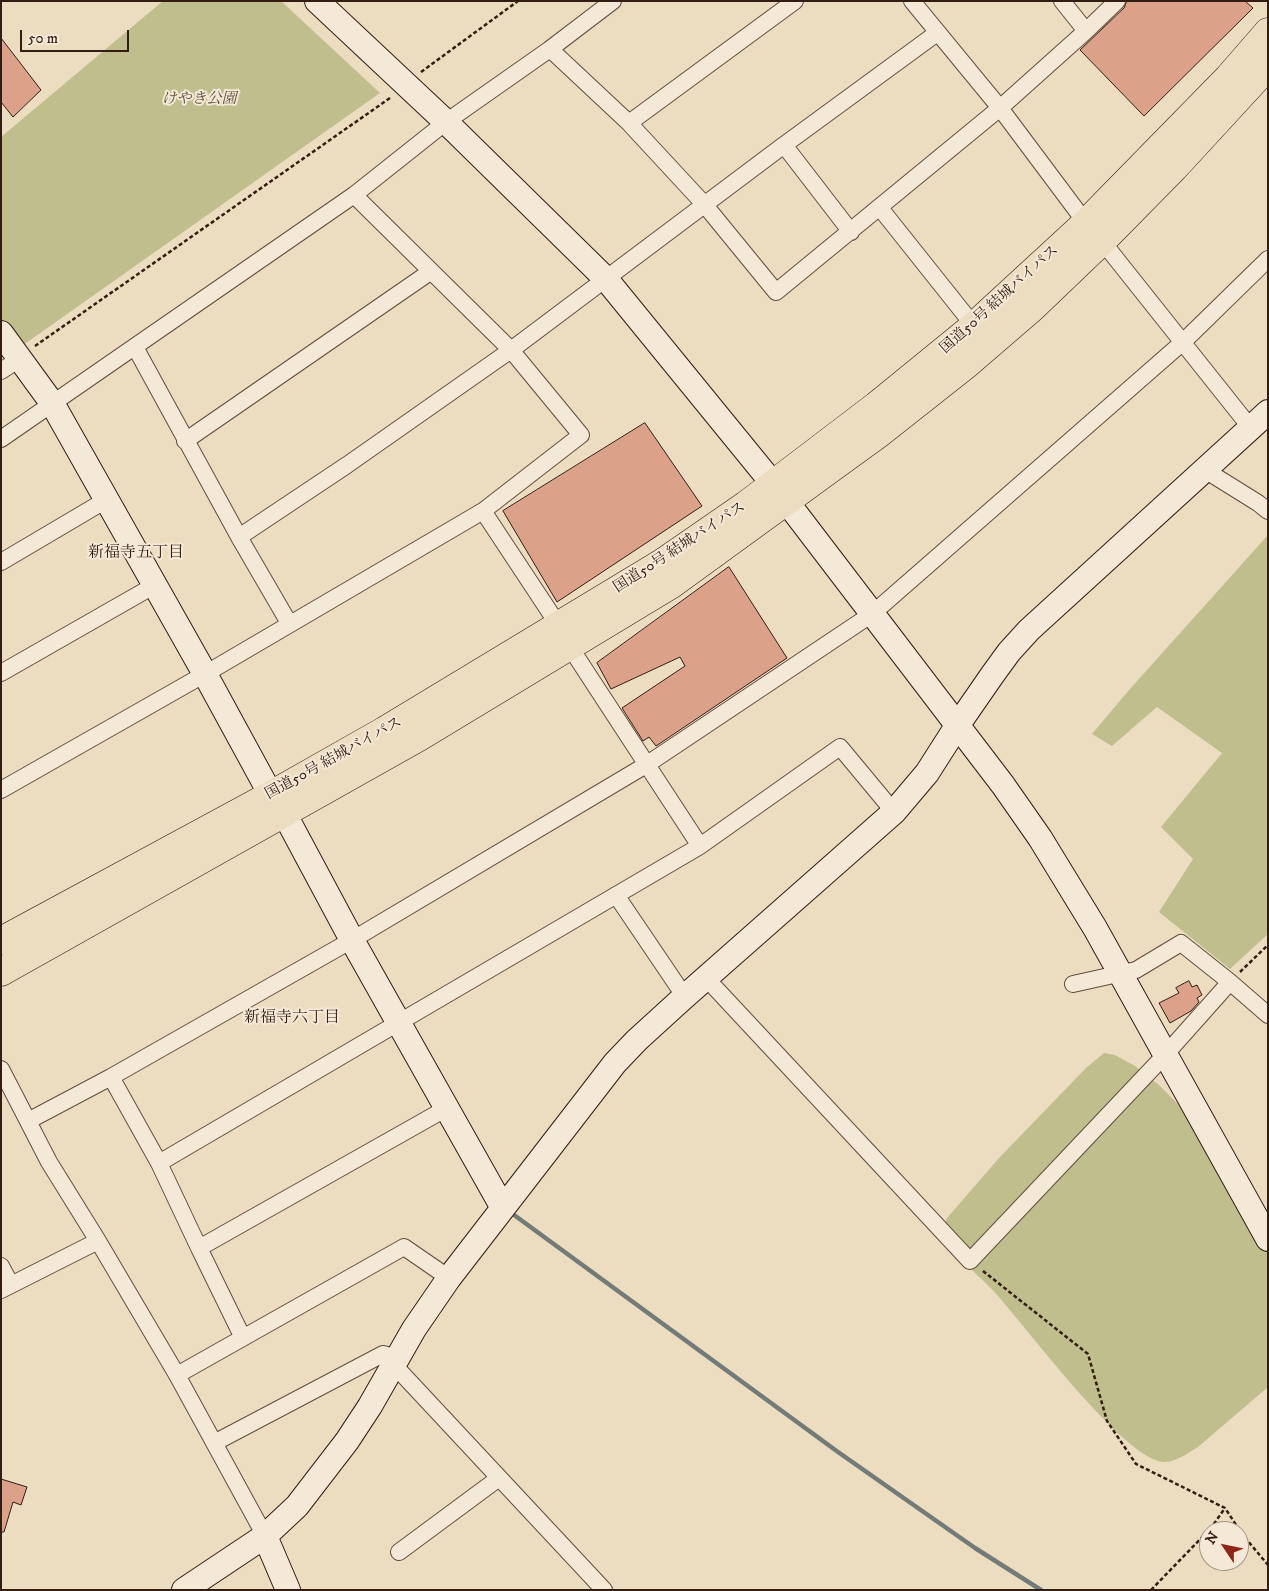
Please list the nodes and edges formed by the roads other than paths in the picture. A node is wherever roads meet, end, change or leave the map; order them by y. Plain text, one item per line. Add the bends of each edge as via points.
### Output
1 (317, 1) edge
2 (613, 1) edge
3 (795, 1) edge
4 (912, 1) edge
5 (1062, 1) edge
6 (1117, 1) edge
7 (1086, 30) junction
8 (1268, 32) edge
9 (937, 33) junction
10 (550, 49) junction
11 (1268, 66) edge
12 (1000, 108) junction
13 (446, 122) junction
14 (629, 123) junction
15 (784, 145) junction
16 (354, 195) junction
17 (704, 204) junction
18 (880, 208) junction
19 (851, 232) junction
20 (1094, 232) junction
21 (1268, 259) edge
22 (430, 272) junction
23 (606, 279) junction
24 (974, 326) junction
25 (1, 333) edge
26 (1183, 342) junction
27 (135, 347) junction
28 (511, 350) junction
29 (28, 352) junction
30 (1, 371) edge
31 (52, 403) junction
32 (1268, 412) edge
33 (1250, 428) junction
34 (1, 439) edge
35 (185, 441) junction
36 (1205, 470) junction
37 (780, 494) junction
38 (106, 500) junction
39 (482, 511) junction
40 (1268, 511) edge
41 (239, 537) junction
42 (1, 562) edge
43 (155, 585) junction
44 (872, 614) junction
45 (289, 623) junction
46 (565, 636) junction
47 (1, 673) edge
48 (205, 674) junction
49 (957, 726) junction
50 (646, 765) junction
51 (1, 790) edge
52 (277, 804) junction
53 (894, 812) junction
54 (700, 846) junction
55 (616, 895) junction
56 (352, 940) junction
57 (1, 941) edge
58 (1, 972) edge
59 (1120, 973) junction
60 (706, 978) junction
61 (1230, 982) junction
62 (1073, 984) dead end
63 (685, 996) junction
64 (1268, 1015) edge
65 (399, 1023) junction
66 (1165, 1055) junction
67 (1, 1069) edge
68 (111, 1077) junction
69 (447, 1108) junction
70 (28, 1121) junction
71 (159, 1162) junction
72 (504, 1208) junction
73 (1268, 1239) edge
74 (98, 1241) junction
75 (199, 1248) junction
76 (1, 1266) edge
77 (449, 1278) junction
78 (6, 1287) edge
79 (242, 1338) junction
80 (395, 1361) junction
81 (177, 1375) junction
82 (214, 1443) junction
83 (499, 1478) junction
84 (265, 1536) junction
85 (399, 1552) dead end
86 (184, 1590) edge
87 (288, 1590) edge
88 (604, 1590) edge

1 - 13 street
2 - 10 street
3 - 14 street
4 - 9 street
5 - 7 street
6 - 7 street
7 - 12 street
8 - 20 highway, 国道50号 結城バイパス
9 - 12 street
9 - 15 street
10 - 13 street
10 - 14 street
11 - 20 highway, 国道50号 結城バイパス via 1174,168
12 - 18 street
12 - 20 street
13 - 16 street
13 - 23 street
14 - 17 street
15 - 17 street
15 - 19 street
16 - 22 street
16 - 27 street
17 - 19 street via 776,292
17 - 23 street
18 - 19 street
18 - 24 street
20 - 24 highway, 国道50号 結城バイパス
20 - 26 street
20 - 37 highway, 国道50号 結城バイパス via 1032,308 967,364 877,435
21 - 26 street
22 - 28 street
22 - 35 street
23 - 28 street
23 - 37 street
24 - 37 highway, 国道50号 結城バイパス via 876,406
25 - 29 street
26 - 33 street
26 - 44 street
27 - 31 street
27 - 35 street
28 - 39 street via 581,435
28 - 41 street
29 - 30 street
29 - 31 street
31 - 34 street
31 - 38 street
32 - 33 street
33 - 36 street
35 - 41 street
36 - 40 street
36 - 49 street via 1029,630 1009,652
37 - 44 street
37 - 46 highway, 国道50号 結城バイパス via 662,562
38 - 42 street
38 - 43 street
39 - 45 street
39 - 46 street
41 - 45 street
43 - 47 street
43 - 48 street
44 - 49 street
44 - 50 street
45 - 48 street
46 - 50 street
46 - 52 highway, 国道50号 結城バイパス via 384,731
48 - 51 street
48 - 52 street
49 - 53 street via 928,773
49 - 59 street via 1040,838
50 - 54 street
50 - 56 street
52 - 56 street
52 - 57 highway, 国道50号 結城バイパス
52 - 58 highway, 国道50号 結城バイパス
53 - 54 street via 840,747
53 - 60 street
54 - 55 street
55 - 63 street
55 - 65 street
56 - 65 street
56 - 68 street
59 - 61 street via 1136,970 1181,944
59 - 62 street
59 - 66 street
60 - 63 street
60 - 66 street via 970,1260
61 - 64 street
61 - 66 street
63 - 72 street via 615,1063
65 - 69 street
65 - 71 street
66 - 73 street
67 - 70 street
68 - 70 street
68 - 71 street
69 - 72 street
69 - 75 street
70 - 74 street via 49,1162
71 - 75 street
72 - 77 street
74 - 78 street
74 - 81 street
75 - 79 street
76 - 78 street
77 - 79 street via 404,1247
77 - 80 street
79 - 81 street
80 - 82 street via 383,1354
80 - 83 street
80 - 84 street via 370,1406 323,1473 297,1506
81 - 82 street
82 - 84 street
83 - 85 street
83 - 88 street
84 - 86 street
84 - 87 street

